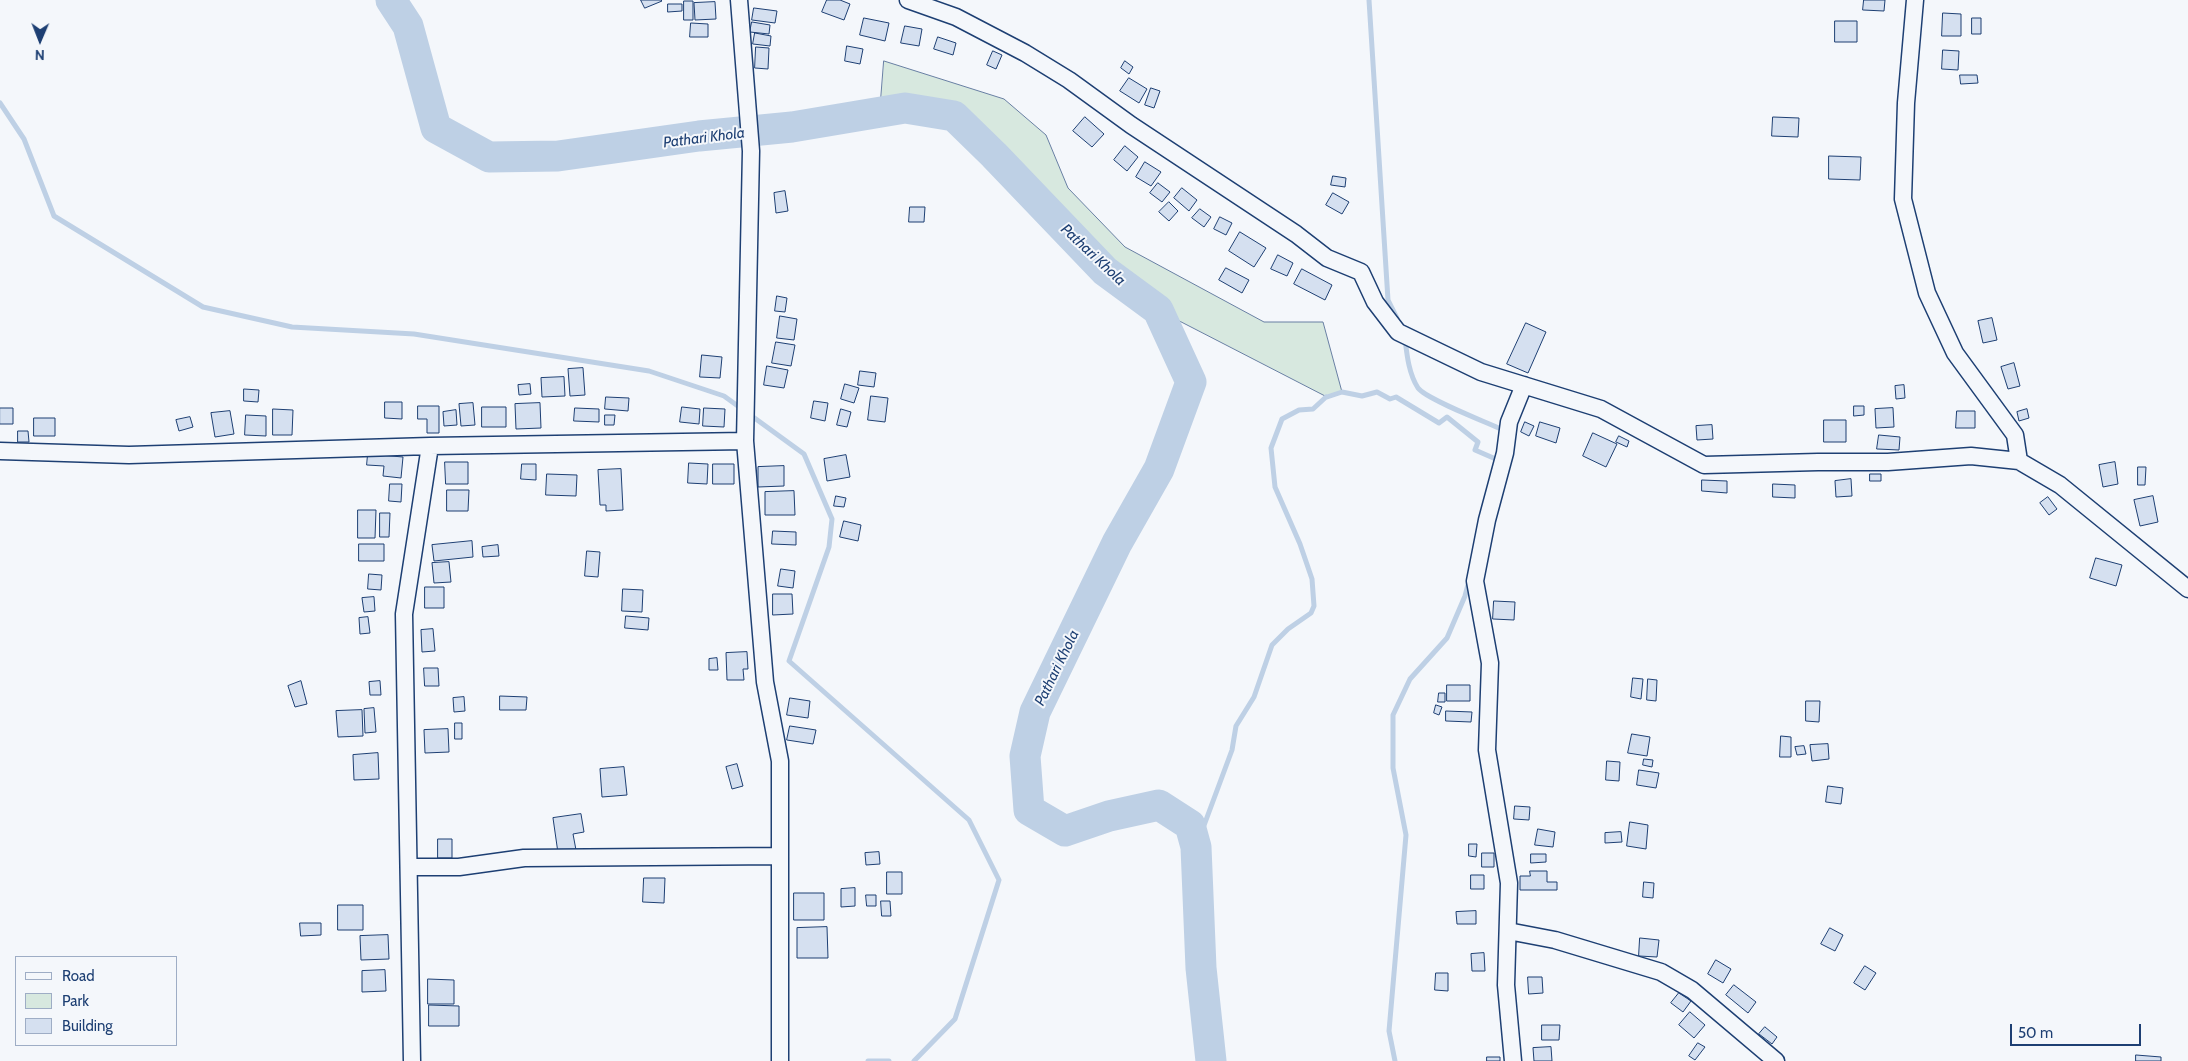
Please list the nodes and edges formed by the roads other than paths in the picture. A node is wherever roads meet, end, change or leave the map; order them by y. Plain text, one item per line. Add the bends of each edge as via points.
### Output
1 (739, 0) edge
2 (908, 0) edge
3 (1915, 0) edge
4 (1524, 385) junction
5 (745, 441) junction
6 (430, 446) junction
7 (0, 451) edge
8 (2019, 460) junction
9 (2188, 590) edge
10 (780, 856) junction
11 (409, 867) junction
12 (1508, 931) junction
13 (412, 1061) edge
14 (780, 1061) edge
15 (1514, 1061) edge
16 (1776, 1061) edge

1 - 5 street via 751,151
2 - 4 street via 956,17 1025,53 1327,258 1361,272 1375,302 1398,332 1481,372
3 - 8 street via 1906,104 1903,199 1927,293 1955,352 2015,435
4 - 8 street via 1602,409 1704,465 1888,462 1971,456
4 - 12 street via 1509,422 1505,453 1475,581 1490,663 1487,750 1509,883
5 - 6 street
5 - 10 street via 766,682 780,761
6 - 7 street via 129,455
6 - 11 street via 404,614
8 - 9 street via 2060,485
10 - 11 street via 524,858 459,867
10 - 14 street
11 - 13 street
12 - 15 street via 1506,986
12 - 16 street via 1555,940 1661,972 1692,990

